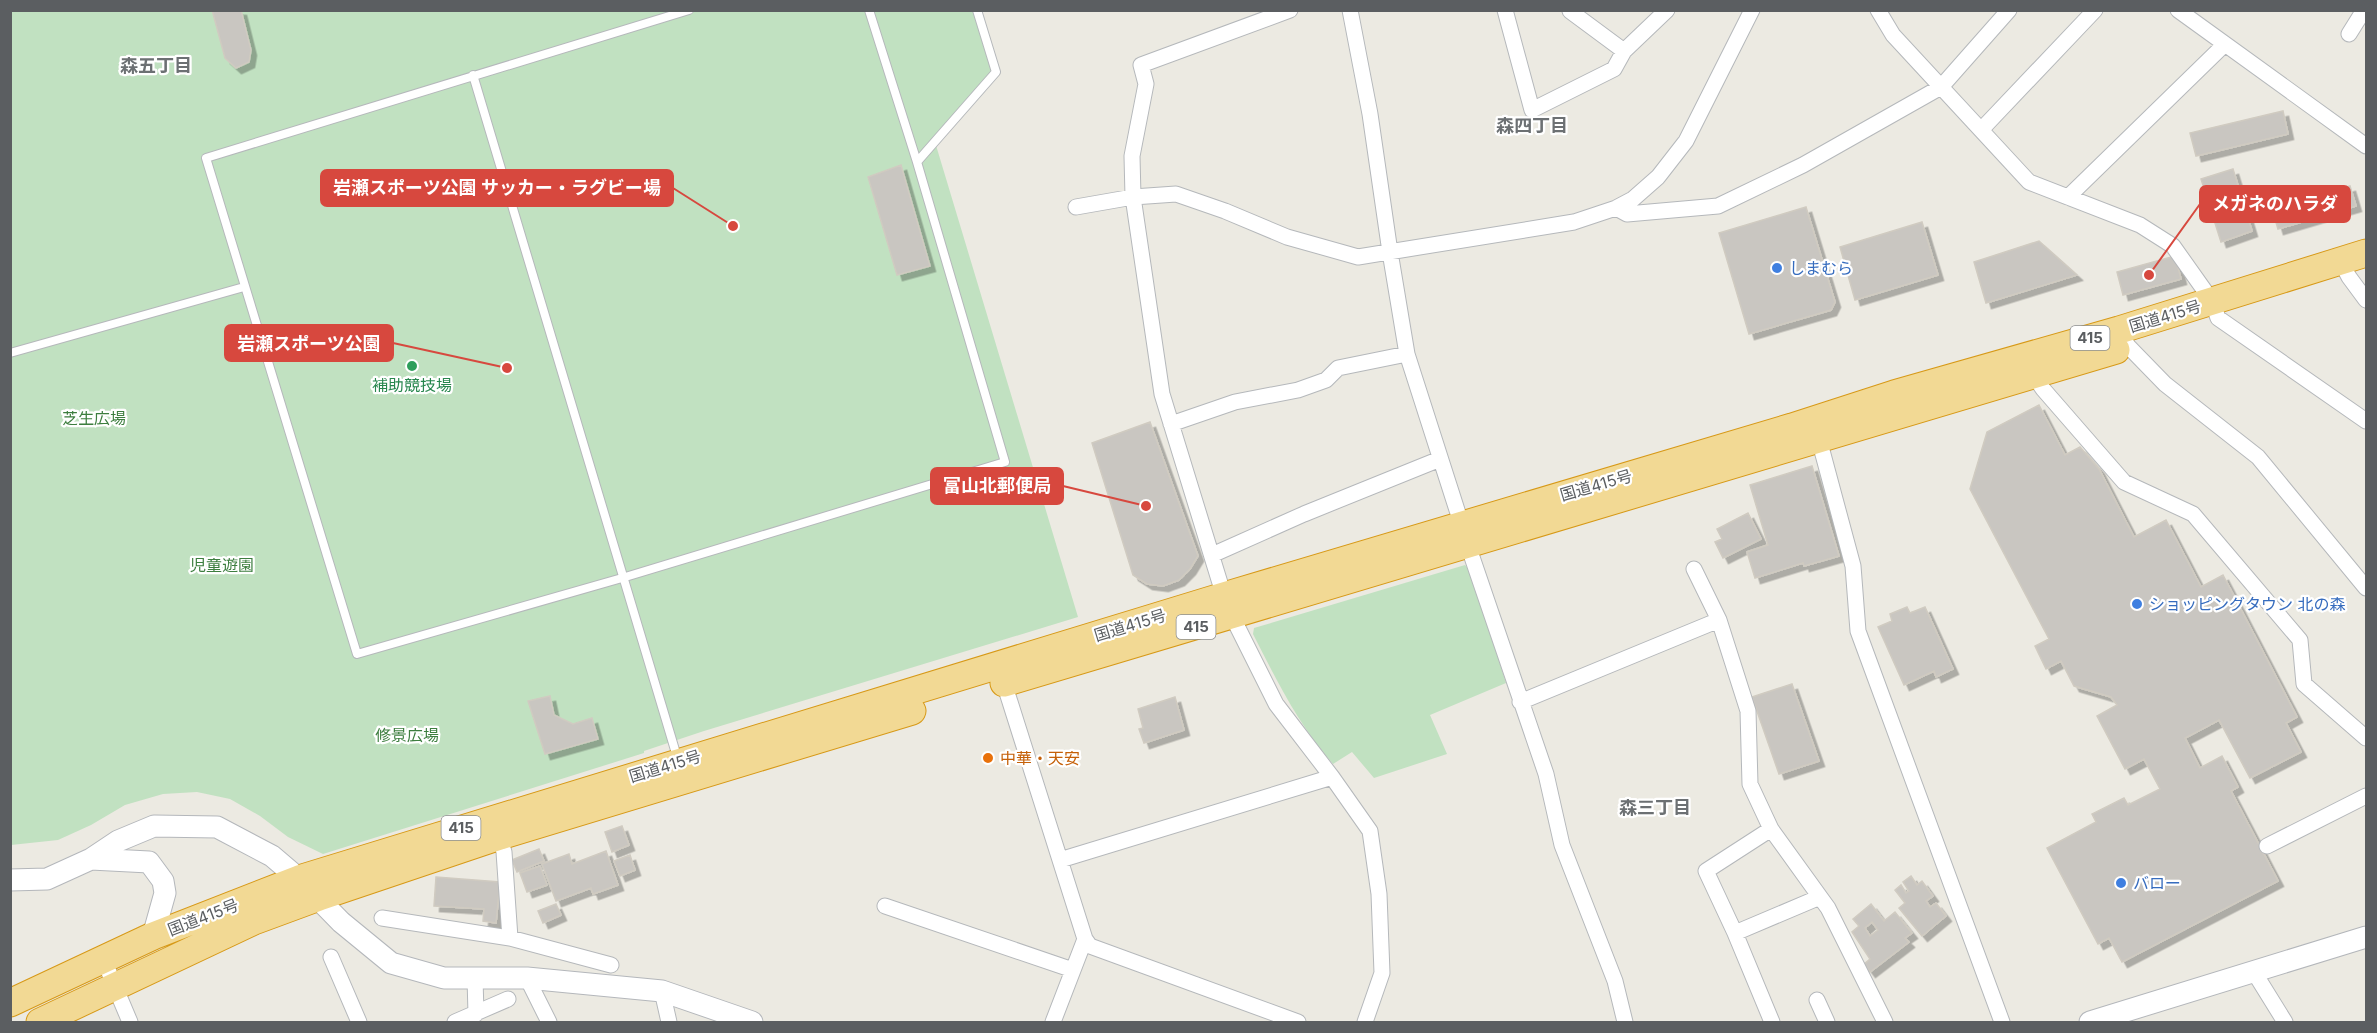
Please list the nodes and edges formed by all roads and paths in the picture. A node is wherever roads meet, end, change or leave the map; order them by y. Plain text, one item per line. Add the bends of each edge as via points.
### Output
1 (689, 10) edge
2 (869, 10) edge
3 (977, 10) edge
4 (1290, 10) edge
5 (1350, 10) edge
6 (1505, 10) edge
7 (1666, 10) edge
8 (1752, 10) edge
9 (1878, 10) edge
10 (2009, 10) edge
11 (2096, 10) edge
12 (2178, 10) edge
13 (2364, 10) edge
14 (1570, 12) edge
15 (2349, 34) dead end
16 (2225, 44) junction
17 (1624, 51) junction
18 (473, 75) junction
19 (1941, 87) junction
20 (1981, 130) junction
21 (2367, 146) edge
22 (917, 162) junction
23 (1133, 197) junction
24 (2068, 197) junction
25 (1076, 207) dead end
26 (1616, 208) junction
27 (1390, 252) junction
28 (2367, 253) edge
29 (2352, 270) edge
30 (244, 287) junction
31 (2367, 300) edge
32 (2215, 310) junction
33 (2123, 338) junction
34 (10, 353) edge
35 (1407, 354) junction
36 (2027, 366) junction
37 (2367, 421) edge
38 (1171, 424) junction
39 (1816, 430) junction
40 (1440, 459) junction
41 (1465, 535) junction
42 (1212, 555) junction
43 (1694, 569) dead end
44 (622, 578) junction
45 (2367, 588) edge
46 (1228, 606) junction
47 (1719, 620) junction
48 (1004, 683) junction
49 (1520, 702) junction
50 (2367, 738) edge
51 (679, 761) junction
52 (1332, 777) junction
53 (2367, 796) edge
54 (496, 827) junction
55 (1771, 829) junction
56 (2267, 846) dead end
57 (91, 859) junction
58 (1060, 860) junction
59 (299, 879) junction
60 (10, 880) edge
61 (319, 897) junction
62 (1820, 897) junction
63 (885, 906) dead end
64 (382, 918) dead end
65 (1735, 933) junction
66 (153, 936) junction
67 (2367, 937) edge
68 (510, 938) junction
69 (1085, 939) junction
70 (331, 957) dead end
71 (103, 958) junction
72 (611, 965) dead end
73 (1073, 970) junction
74 (2254, 972) junction
75 (475, 978) junction
76 (527, 978) junction
77 (114, 986) junction
78 (662, 992) junction
79 (508, 999) dead end
80 (1817, 1000) dead end
81 (10, 1003) edge
82 (476, 1014) junction
83 (40, 1023) edge
84 (130, 1023) edge
85 (359, 1023) edge
86 (455, 1023) edge
87 (549, 1023) edge
88 (669, 1023) edge
89 (752, 1023) edge
90 (1053, 1023) edge
91 (1298, 1023) edge
92 (1365, 1023) edge
93 (1625, 1023) edge
94 (1772, 1023) edge
95 (1827, 1023) edge
96 (1885, 1023) edge
97 (2002, 1023) edge
98 (2090, 1023) edge
99 (2285, 1023) edge

1 - 18 lane
2 - 22 lane
3 - 22 lane via 996,72
4 - 23 street via 1141,65 1146,84 1132,156
5 - 27 street via 1371,114
6 - 17 street via 1532,110 1614,69
7 - 17 street
8 - 26 street via 1686,141 1658,177
9 - 19 street via 1893,35
10 - 19 street
11 - 20 street
12 - 16 street
13 - 15 street
14 - 17 street
16 - 21 street
16 - 24 street
18 - 30 lane via 206,158
18 - 44 lane
19 - 20 street
19 - 26 street via 1803,165 1718,206 1627,214
20 - 24 street via 2029,182
22 - 44 lane via 1005,462
23 - 25 street
23 - 27 street via 1176,194 1287,237 1358,257
23 - 38 street via 1162,394
24 - 32 street via 2140,225 2173,246
26 - 27 street via 1574,222
27 - 35 street
28 - 29 highway, 国道415号 / 415
29 - 31 street
29 - 32 highway, 国道415号 / 415
30 - 34 lane
30 - 44 lane via 357,654
32 - 33 highway, 国道415号 / 415
32 - 37 street
33 - 36 highway, 国道415号 / 415
33 - 45 street via 2165,384 2258,457
35 - 38 street via 1338,368 1326,380 1298,390 1235,402
35 - 40 street
36 - 39 highway, 国道415号 / 415 via 1894,394
36 - 50 street via 2124,482 2193,514 2300,640 2304,684
38 - 42 street
39 - 41 highway, 国道415号 / 415
39 - 97 street via 1853,566 1858,631
40 - 41 street
40 - 42 street
41 - 46 highway, 国道415号 / 415
41 - 49 street
42 - 46 street
43 - 47 street
44 - 51 lane
46 - 48 highway, 国道415号 / 415
46 - 51 highway, 国道415号 / 415
46 - 52 street via 1276,704
47 - 49 street
47 - 55 street via 1748,711 1750,784
48 - 54 highway, 国道415号 / 415
48 - 58 street
49 - 93 street via 1546,774 1562,845 1615,981
51 - 54 highway, 国道415号 / 415
52 - 58 street
52 - 92 street via 1370,831 1379,894 1382,974
53 - 56 street
54 - 59 highway, 国道415号 / 415
54 - 61 highway, 国道415号 / 415
54 - 68 street via 504,852
55 - 62 street
55 - 65 street via 1706,871
57 - 59 street via 118,840 154,826 217,827 272,856
57 - 60 street via 47,879
57 - 66 street via 149,862 163,881 165,893
58 - 69 street
59 - 61 street
59 - 66 highway, 国道415号 / 415
61 - 75 street via 341,922 391,963 444,978
61 - 77 highway, 国道415号 / 415 via 254,921
62 - 65 street
62 - 96 street
63 - 73 street
64 - 68 street
65 - 94 street
66 - 71 highway, 国道415号 / 415
67 - 74 street
68 - 72 street
69 - 73 street
69 - 91 street via 1090,946
70 - 85 street
71 - 77 street
71 - 81 highway, 国道415号 / 415
73 - 90 street
74 - 98 street
74 - 99 street
75 - 76 street
75 - 82 street
76 - 78 street
76 - 87 street
77 - 83 highway, 国道415号 / 415
77 - 84 street
78 - 88 street
78 - 89 street
79 - 82 street
80 - 95 street
82 - 86 street

